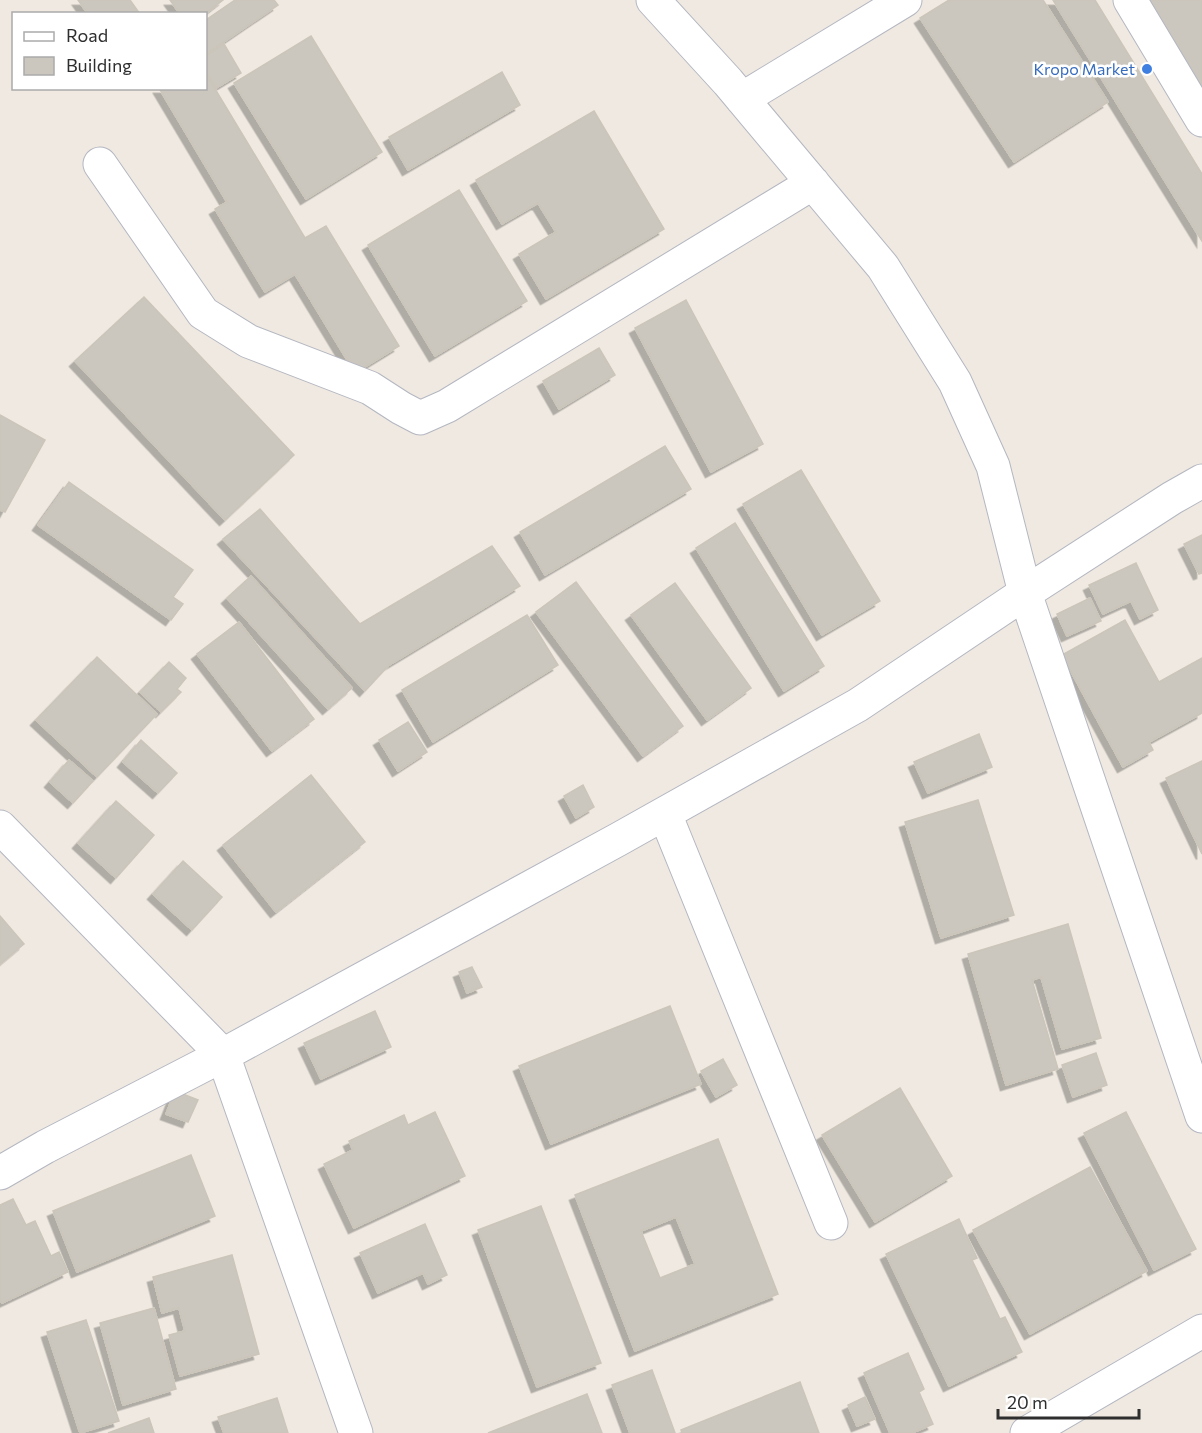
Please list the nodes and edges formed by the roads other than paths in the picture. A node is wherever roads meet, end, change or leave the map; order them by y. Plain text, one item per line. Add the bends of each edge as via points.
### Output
1 (652, 0) edge
2 (905, 0) edge
3 (1130, 0) edge
4 (741, 99) junction
5 (1202, 120) edge
6 (100, 164) dead end
7 (813, 183) junction
8 (1202, 481) edge
9 (1025, 593) junction
10 (665, 814) junction
11 (0, 827) edge
12 (223, 1055) junction
13 (1202, 1116) edge
14 (0, 1173) edge
15 (831, 1223) dead end
16 (1202, 1331) edge
17 (356, 1433) edge
18 (1027, 1433) edge

1 - 4 street
2 - 4 street
3 - 5 street
4 - 7 street
6 - 7 street via 203,313 248,341 370,388 420,418 447,406
7 - 9 street via 883,267 955,382 993,466
8 - 9 street
9 - 10 street via 858,705
9 - 13 street
10 - 12 street
10 - 15 street
11 - 12 street
12 - 14 street
12 - 17 street
16 - 18 street

